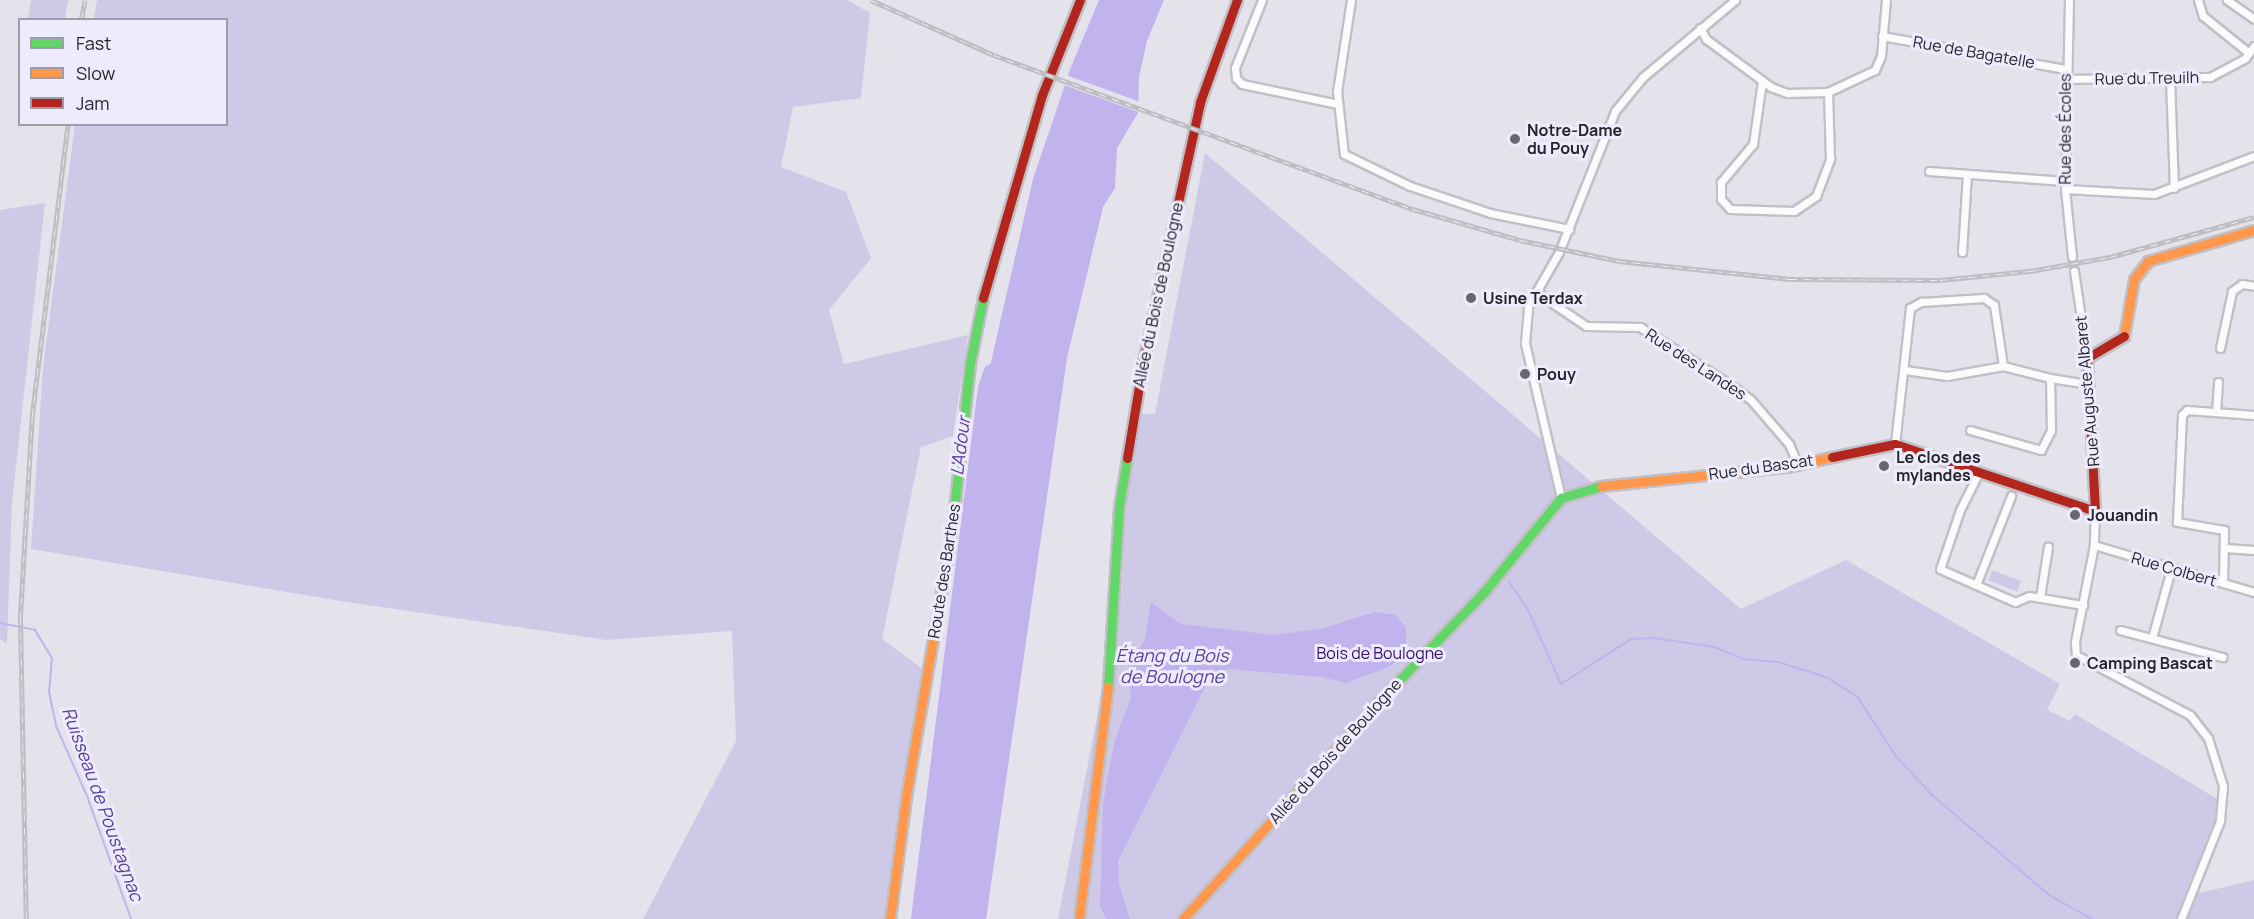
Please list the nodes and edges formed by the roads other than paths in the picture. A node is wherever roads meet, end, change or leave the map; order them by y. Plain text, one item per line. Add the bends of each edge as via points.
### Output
1 (1080, 0) edge
2 (1237, 0) edge
3 (1263, 0) edge
4 (1351, 0) edge
5 (1735, 0) edge
6 (1886, 0) edge
7 (2069, 0) edge
8 (2198, 0) edge
9 (2227, 0) edge
10 (2254, 19) edge
11 (1700, 28) junction
12 (1882, 36) junction
13 (2254, 46) edge
14 (2249, 53) junction
15 (2065, 69) junction
16 (2065, 79) junction
17 (2170, 79) junction
18 (1762, 81) junction
19 (1828, 92) junction
20 (1338, 104) junction
21 (2254, 156) edge
22 (1929, 171) dead end
23 (1967, 176) junction
24 (2065, 185) junction
25 (2174, 188) junction
26 (1569, 229) junction
27 (2254, 231) edge
28 (1962, 252) dead end
29 (2072, 257) dead end
30 (2074, 271) dead end
31 (2254, 286) edge
32 (1536, 292) junction
33 (2220, 348) dead end
34 (2087, 358) junction
35 (2003, 366) junction
36 (1905, 370) junction
37 (2050, 378) junction
38 (2218, 382) dead end
39 (2089, 384) junction
40 (2216, 412) junction
41 (2254, 415) edge
42 (1970, 430) dead end
43 (1895, 444) junction
44 (1798, 465) junction
45 (1979, 472) junction
46 (2011, 496) dead end
47 (1561, 498) junction
48 (2095, 511) junction
49 (2094, 545) junction
50 (2048, 547) dead end
51 (2225, 548) junction
52 (2254, 550) edge
53 (2171, 569) junction
54 (2223, 583) junction
55 (1976, 585) junction
56 (2254, 592) edge
57 (2040, 597) junction
58 (2083, 604) junction
59 (2120, 630) dead end
60 (2152, 638) junction
61 (2222, 657) dead end
62 (890, 919) edge
63 (1079, 919) edge
64 (1183, 919) edge
65 (2181, 919) edge

1 - 62 street, Route des Barthes via 1045,87 998,236 972,352 952,532 907,790
2 - 63 street, Allée du Bois de Boulogne via 1200,102 1143,362 1119,507 1107,701
3 - 20 street via 1235,68 1236,78 1242,84
4 - 20 street
5 - 11 street
6 - 12 street
7 - 15 street, Rue des Écoles
8 - 14 street via 2203,16
9 - 10 street
11 - 18 street via 1706,39
11 - 26 street via 1636,83 1615,111
12 - 15 street, Rue de Bagatelle
12 - 19 street via 1875,70
13 - 14 street, Rue du Treuilh
14 - 17 street, Rue du Treuilh via 2210,77
15 - 16 street, Rue des Écoles
16 - 17 street, Rue du Treuilh
16 - 24 street, Rue des Écoles
17 - 25 street
18 - 19 street via 1787,93
18 - 19 street via 1753,144 1721,182 1721,200 1730,209 1794,211 1816,196 1830,159
20 - 26 street via 1341,147 1353,161 1410,186 1490,213
21 - 25 street
22 - 23 street
23 - 24 street
23 - 28 street
24 - 25 street via 2140,195
24 - 29 street, Rue des Écoles
26 - 32 street
27 - 34 street via 2148,261 2134,279 2123,339
30 - 34 street, Rue Auguste Albaret
31 - 33 street via 2242,284 2232,291
32 - 44 street, Rue des Landes via 1586,326 1640,327 1735,388 1751,400 1789,444
32 - 47 street via 1528,306 1524,332
34 - 39 street, Rue Auguste Albaret
35 - 36 street via 1947,376
35 - 36 street via 1994,305 1984,298 1920,302 1910,308
35 - 37 street
36 - 43 street
37 - 39 street
37 - 42 street via 2051,430 2041,450
38 - 40 street
39 - 48 street, Rue Auguste Albaret
40 - 41 street
40 - 51 street via 2187,410 2182,416 2176,522 2224,530
43 - 44 street, Rue du Bascat
43 - 45 street
44 - 47 street, Rue du Bascat via 1626,482 1580,490
45 - 48 street
45 - 55 street via 1939,564 1943,571
46 - 55 street
47 - 64 street, Allée du Bois de Boulogne via 1484,592 1385,695
48 - 49 street
49 - 53 street, Rue Colbert
49 - 58 street
50 - 57 street
51 - 52 street
51 - 54 street
53 - 54 street, Rue Colbert
53 - 60 street
54 - 56 street, Rue Colbert
55 - 57 street via 2015,602 2029,596
57 - 58 street
58 - 65 street via 2074,650 2079,659 2190,715 2214,753 2223,786 2220,822
59 - 60 street
60 - 61 street

